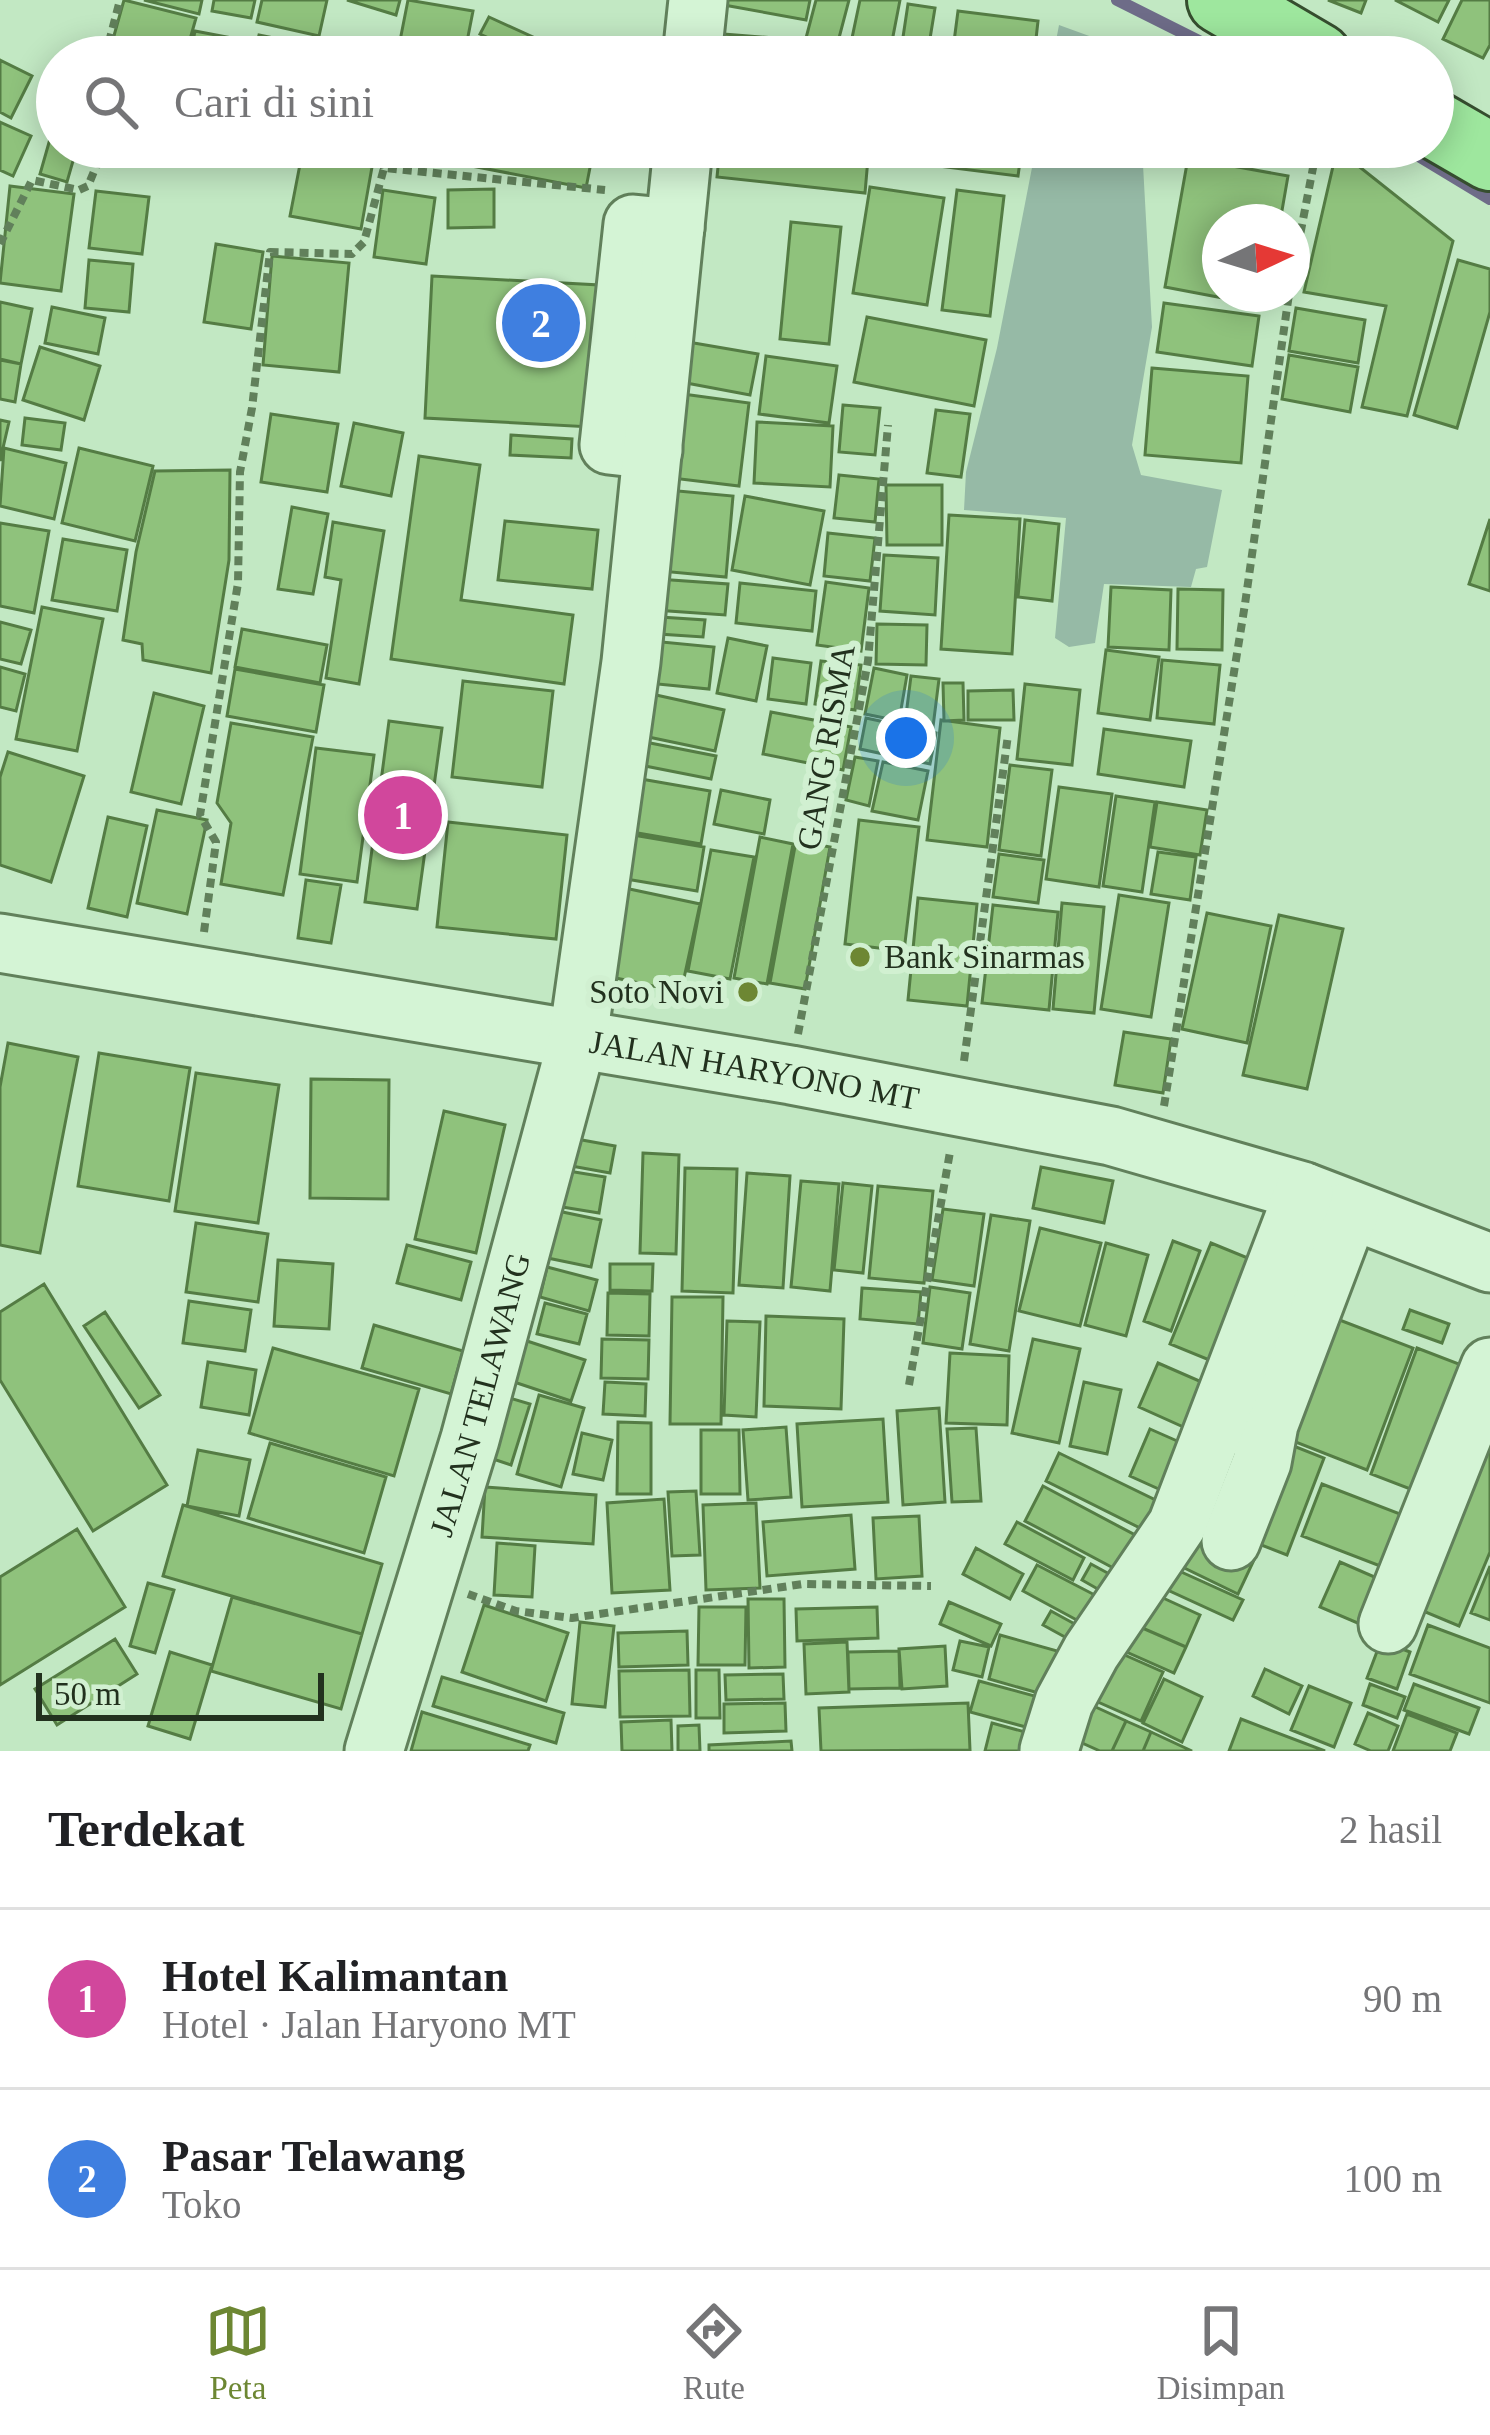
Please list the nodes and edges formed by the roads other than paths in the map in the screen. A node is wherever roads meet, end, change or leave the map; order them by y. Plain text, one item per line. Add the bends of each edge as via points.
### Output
1 (698, 0) edge
2 (1221, 0) edge
3 (694, 36) edge
4 (1282, 36) edge
5 (1454, 136) edge
6 (1490, 157) edge
7 (679, 191) edge
8 (0, 943) edge
9 (578, 1038) junction
10 (1327, 1201) junction
11 (1490, 1262) edge
12 (1490, 1366) edge
13 (1231, 1541) dead end
14 (1388, 1624) dead end
15 (1049, 1750) edge
16 (374, 1751) edge

1 - 3 street
2 - 4 main road
5 - 6 main road
7 - 9 street, JALAN TELAWANG via 631,662
8 - 9 street, JALAN HARYONO MT
9 - 10 street, JALAN HARYONO MT via 958,1104 1154,1148
9 - 16 street, JALAN TELAWANG
10 - 11 street, JALAN HARYONO MT
10 - 13 street via 1262,1462
10 - 15 street via 1177,1525 1091,1652
12 - 14 street

